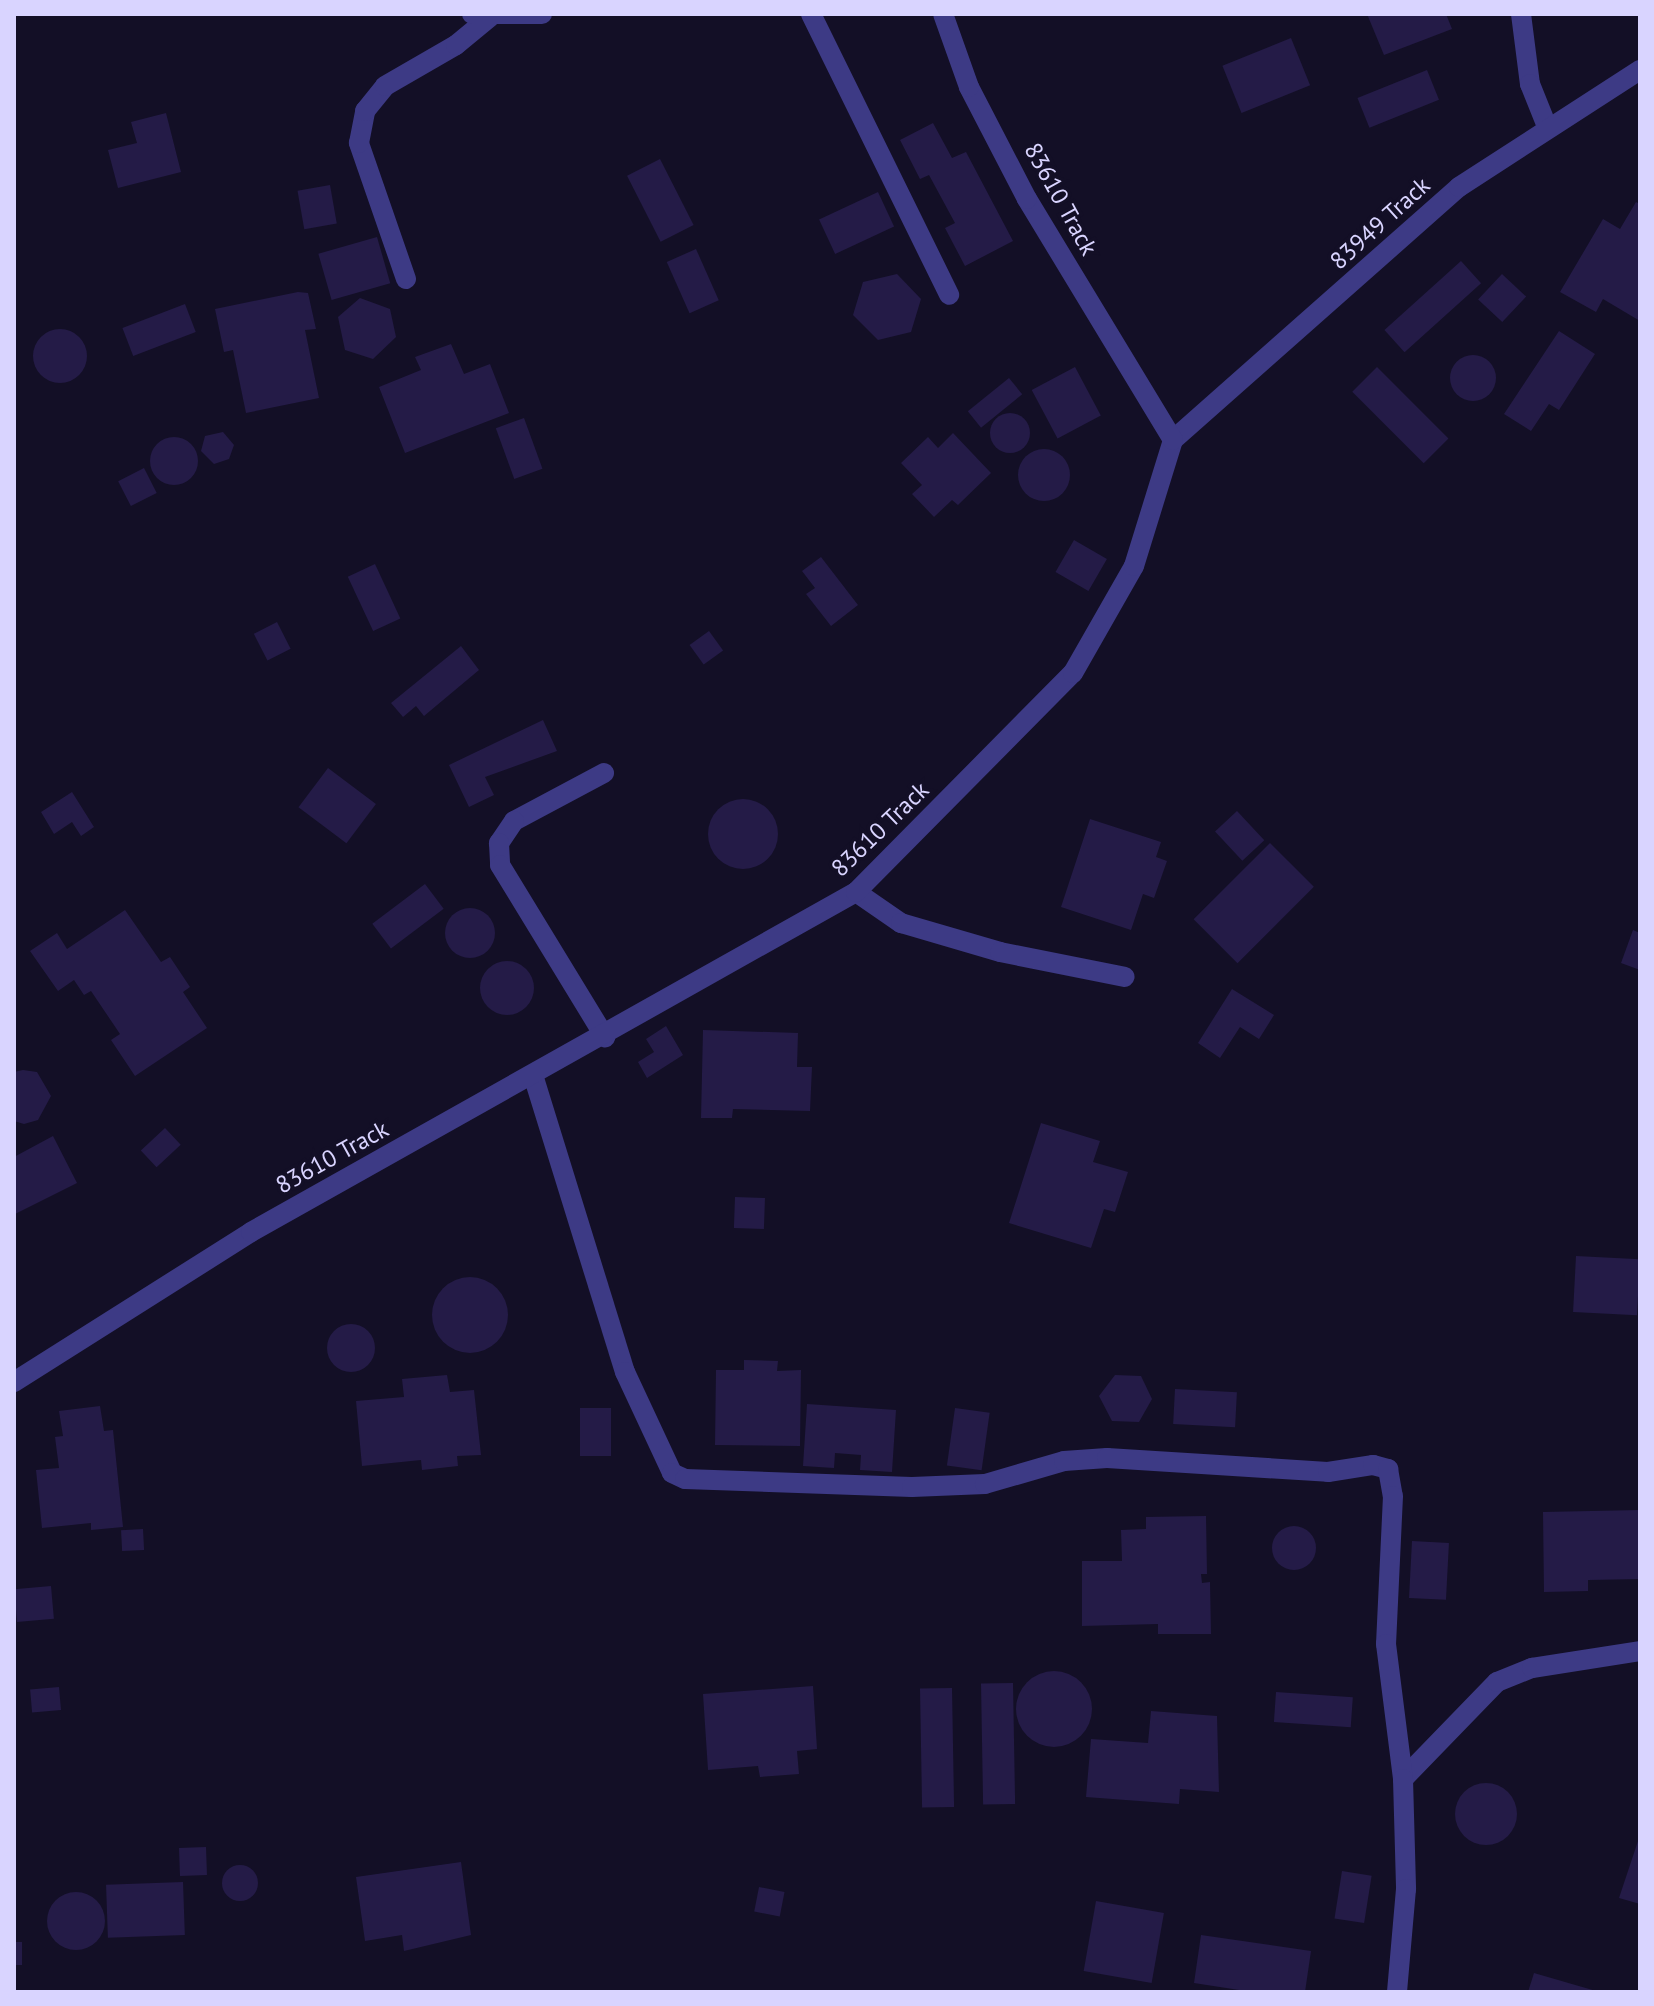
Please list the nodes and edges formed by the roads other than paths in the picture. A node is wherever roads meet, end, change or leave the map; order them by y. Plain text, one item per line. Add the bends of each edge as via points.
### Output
1 (542, 14) edge
2 (811, 14) edge
3 (943, 14) edge
4 (1521, 14) edge
5 (481, 16) edge
6 (1640, 70) edge
7 (1548, 129) junction
8 (406, 279) dead end
9 (949, 295) dead end
10 (1173, 440) junction
11 (604, 773) dead end
12 (856, 892) junction
13 (1125, 977) dead end
14 (605, 1037) junction
15 (533, 1075) junction
16 (14, 1382) edge
17 (1640, 1651) edge
18 (1403, 1779) junction
19 (1397, 1992) edge

1 - 5 street
2 - 9 street
3 - 10 street, 83610 Track via 969,87 1027,199
4 - 7 street via 1530,84
5 - 8 street via 456,45 385,86 365,111 359,143
6 - 7 street, 83949 Track
7 - 10 street, 83949 Track via 1459,187
10 - 12 street, 83610 Track via 1134,566 1073,673
11 - 14 street via 514,821 499,843 500,865
12 - 13 street via 901,923 1000,952
12 - 14 street, 83610 Track
14 - 15 street, 83610 Track
15 - 16 street, 83610 Track via 251,1232
15 - 18 street via 625,1372 672,1473 685,1479 912,1487 985,1484 1064,1461 1107,1458 1328,1472 1373,1465 1388,1469 1393,1496 1386,1644
17 - 18 street via 1532,1668 1497,1682
18 - 19 street via 1406,1889

